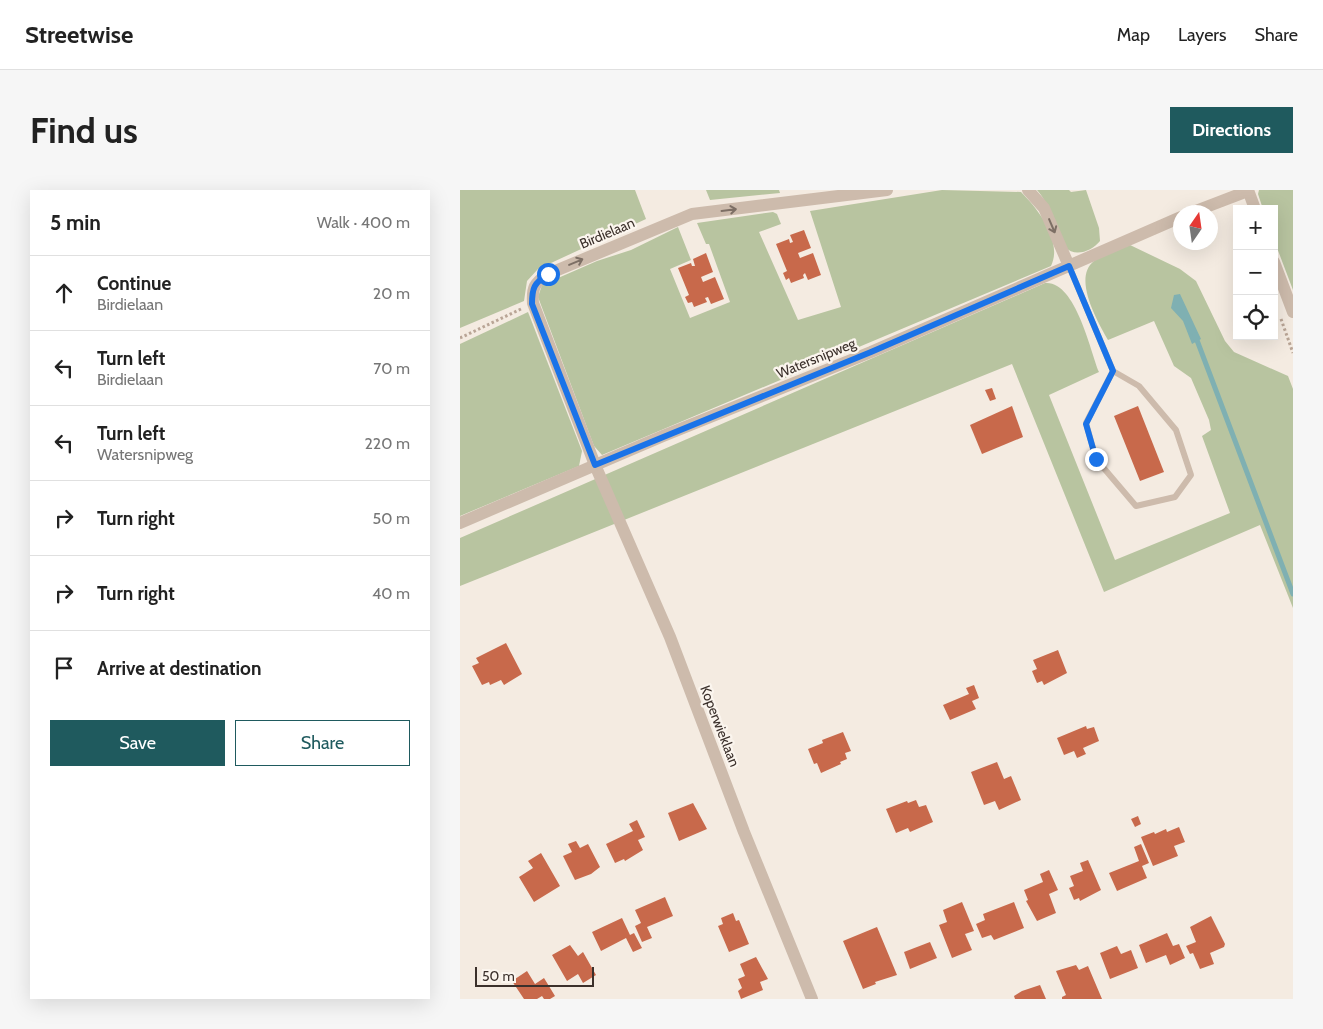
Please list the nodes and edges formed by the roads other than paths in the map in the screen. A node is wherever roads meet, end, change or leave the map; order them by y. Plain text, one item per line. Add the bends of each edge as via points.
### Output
1 (887, 190) edge
2 (1028, 190) edge
3 (1248, 191) edge
4 (1211, 205) edge
5 (1253, 205) edge
6 (1173, 221) edge
7 (1069, 266) junction
8 (1278, 273) edge
9 (1293, 312) edge
10 (1113, 371) junction
11 (595, 465) junction
12 (460, 523) edge
13 (812, 999) edge

11 -> 1 street, Birdielaan via 532,304 532,289 536,282 548,274 692,214
2 -> 7 street via 1044,208
3 - 4 street
3 - 5 street
6 - 7 street, Watersnipweg
7 - 10 lane
7 - 11 street, Watersnipweg via 871,352
8 - 9 street
10 - 10 lane via 1139,386 1176,430 1191,475 1175,497 1136,506 1096,459 1086,424
11 - 12 street, Watersnipweg
11 - 13 street, Koperwieklaan via 670,638

